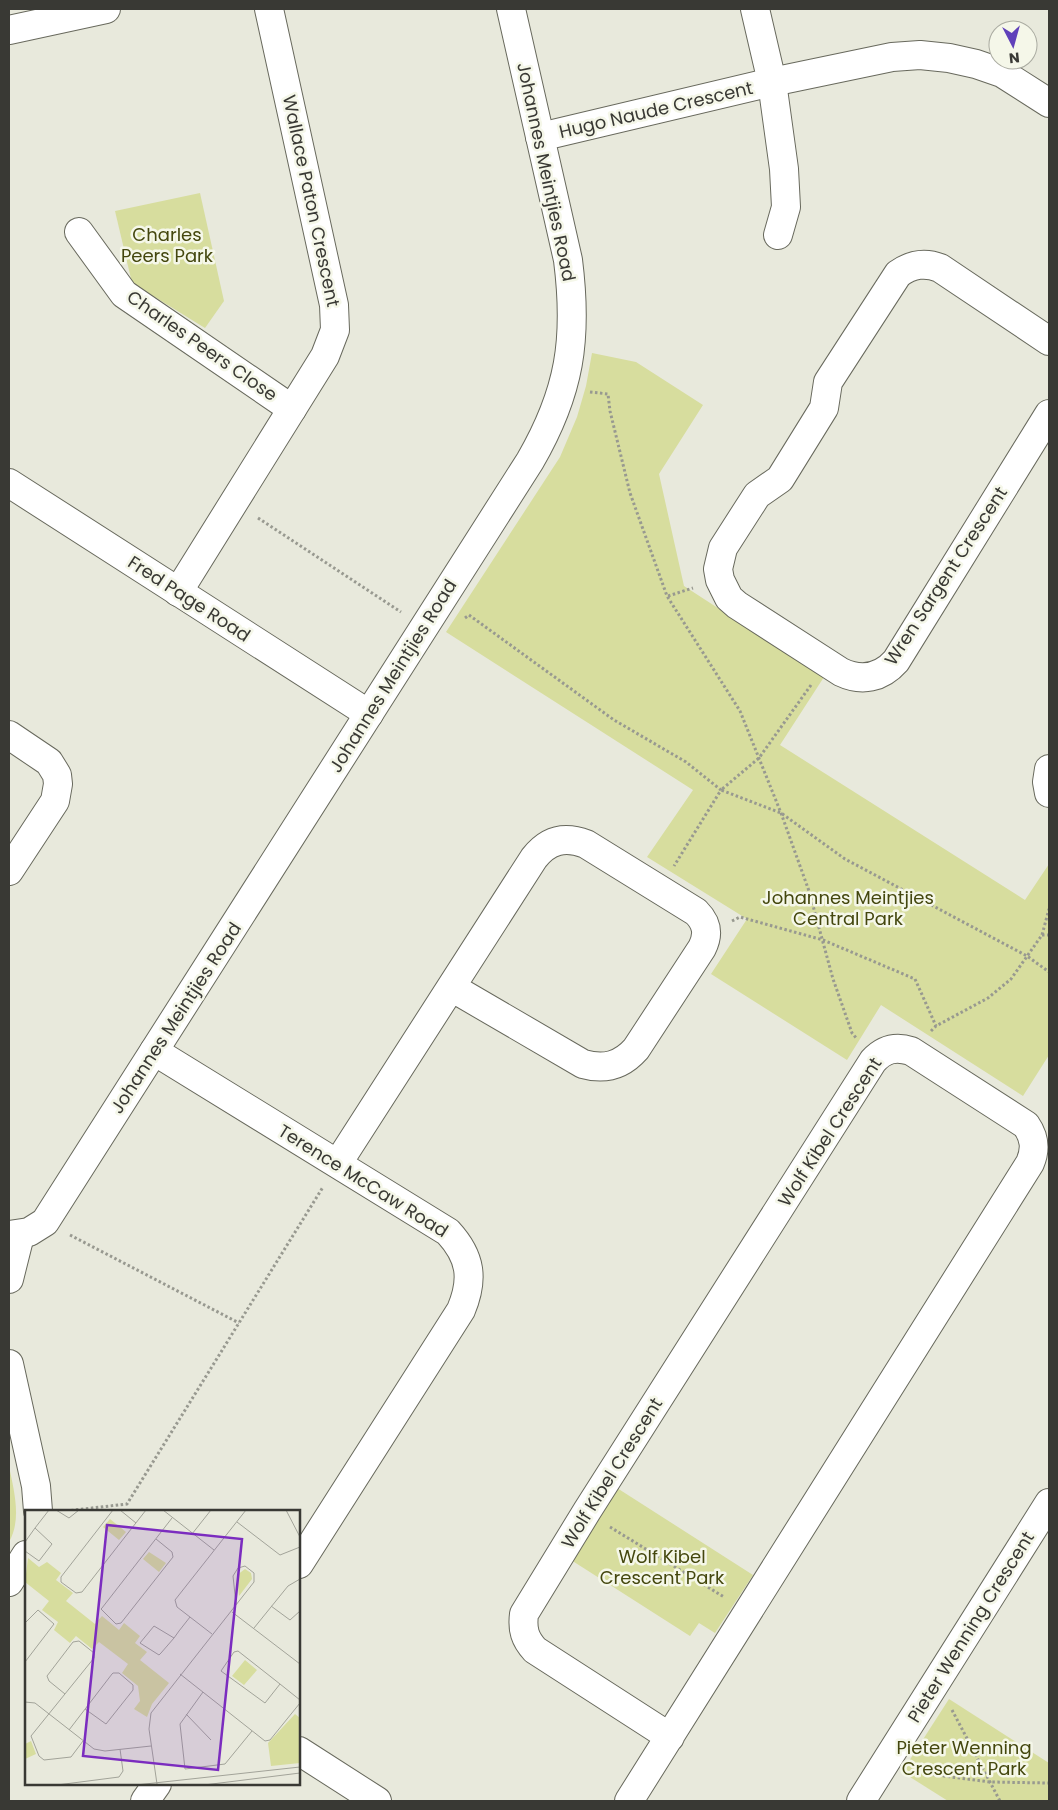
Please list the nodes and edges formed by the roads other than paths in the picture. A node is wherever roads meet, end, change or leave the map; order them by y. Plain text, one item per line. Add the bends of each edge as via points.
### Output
1 (106, 9) edge
2 (269, 9) edge
3 (511, 9) edge
4 (755, 9) edge
5 (9, 30) edge
6 (772, 82) junction
7 (1049, 103) edge
8 (540, 137) junction
9 (79, 232) dead end
10 (778, 235) dead end
11 (1049, 341) edge
12 (292, 409) junction
13 (1049, 414) edge
14 (9, 483) edge
15 (178, 592) junction
16 (369, 714) junction
17 (9, 735) edge
18 (1049, 768) edge
19 (1049, 793) edge
20 (9, 872) edge
21 (451, 987) junction
22 (154, 1051) junction
23 (338, 1164) junction
24 (14, 1235) edge
25 (9, 1279) edge
26 (9, 1364) edge
27 (1049, 1503) edge
28 (38, 1510) edge
29 (25, 1558) edge
30 (300, 1562) edge
31 (9, 1582) edge
32 (670, 1737) junction
33 (300, 1753) edge
34 (156, 1785) edge
35 (145, 1801) edge
36 (377, 1801) edge
37 (629, 1801) edge
38 (861, 1801) edge

1 - 5 street
2 - 12 street, Wallace Paton Crescent via 336,317 335,330 325,356
3 - 8 street, Johannes Meintjies Road
4 - 6 street, Hugo Naude Crescent
6 - 7 street, Hugo Naude Crescent via 892,57 920,55 949,58 1002,73
6 - 8 street, Hugo Naude Crescent
6 - 10 street via 786,207
8 - 16 street, Johannes Meintjies Road via 568,260 571,288 571,345 562,388 543,438 530,461
9 - 12 street, Charles Peers Close via 124,294
11 - 13 street, Wren Sargent Crescent via 940,268 932,265 906,268 893,281 828,382 824,408 780,478 757,495 723,548 718,569 720,580 737,605 851,677 872,677 882,673 896,660
12 - 15 street, Wallace Paton Crescent
14 - 15 street, Fred Page Road
15 - 16 street, Fred Page Road
16 - 22 street, Johannes Meintjies Road
17 - 20 street via 49,762 58,784 54,800
18 - 19 street
21 - 21 street via 534,858 540,850 558,840 586,844 696,912 705,924 702,948 636,1049 611,1066 602,1068 583,1064
21 - 23 street
22 - 23 street, Terence McCaw Road
22 - 24 street, Johannes Meintjies Road via 45,1222 38,1228
23 - 30 street, Terence McCaw Road via 448,1232 465,1256 469,1284 461,1310
24 - 25 street, Johannes Meintjies Road
26 - 28 street via 36,1486
27 - 38 street, Pieter Wenning Crescent
29 - 31 street
32 - 32 street, Wolf Kibel Crescent via 1034,1154 1035,1144 1026,1125 911,1051 890,1049 873,1062 524,1614 524,1633 535,1650
32 - 37 street
33 - 36 street
34 - 35 street

